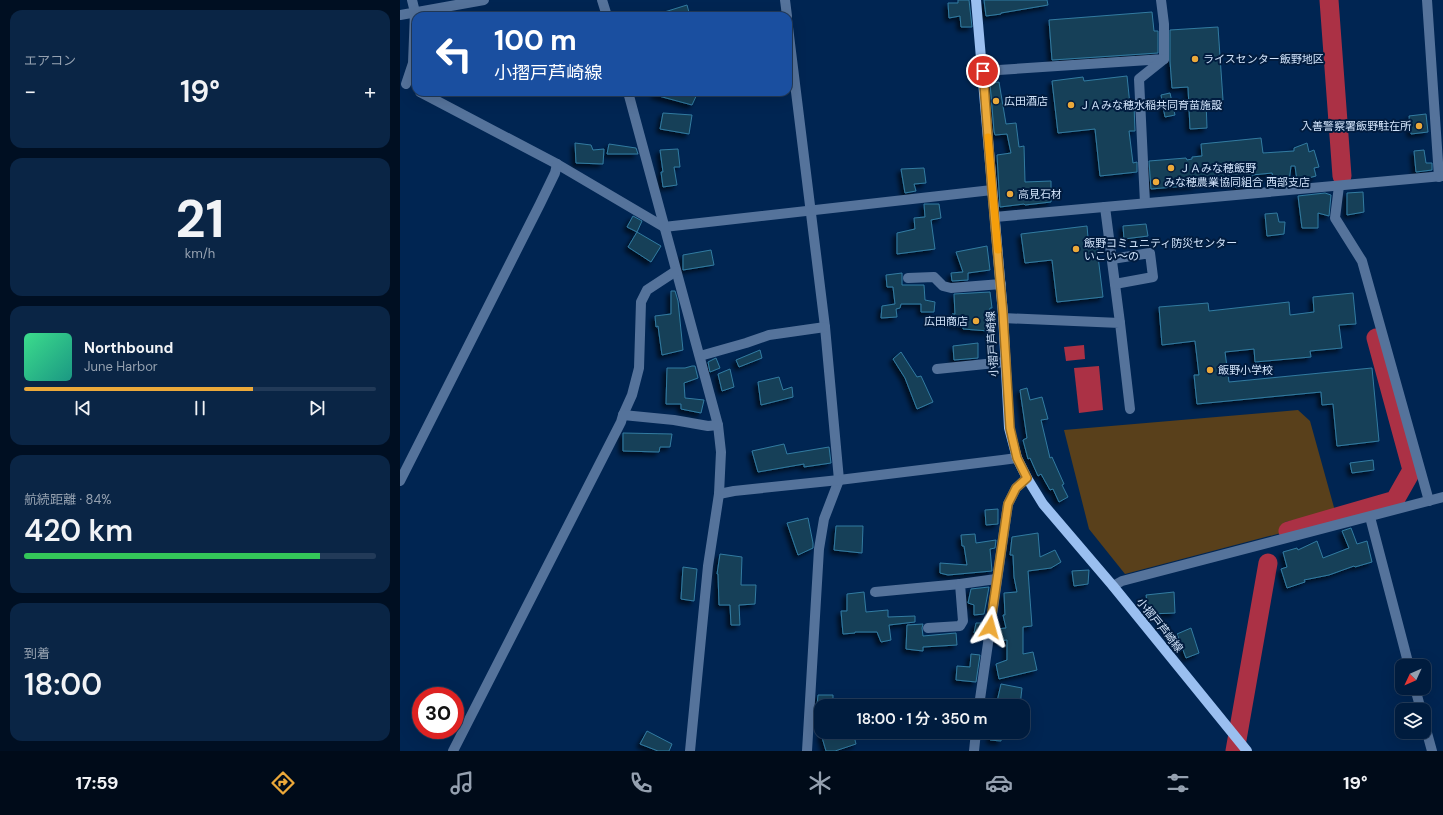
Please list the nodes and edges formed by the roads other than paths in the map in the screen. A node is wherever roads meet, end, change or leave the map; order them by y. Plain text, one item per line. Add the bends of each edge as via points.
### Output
1 (412, 0) edge
2 (484, 0) edge
3 (602, 0) edge
4 (785, 0) edge
5 (976, 0) edge
6 (1161, 0) edge
7 (1427, 0) edge
8 (415, 12) joint
9 (606, 12) edge
10 (786, 12) edge
11 (412, 13) edge
12 (400, 15) edge
13 (792, 59) edge
14 (1164, 59) junction
15 (412, 66) edge
16 (983, 71) junction
17 (403, 83) edge
18 (412, 88) edge
19 (428, 96) edge
20 (629, 96) edge
21 (558, 164) junction
22 (1441, 177) edge
23 (1339, 186) junction
24 (992, 190) junction
25 (1145, 204) junction
26 (1105, 207) junction
27 (811, 210) junction
28 (995, 217) junction
29 (664, 226) junction
30 (1112, 259) junction
31 (676, 271) junction
32 (908, 278) dead end
33 (1001, 284) junction
34 (1115, 284) junction
35 (1003, 318) junction
36 (1120, 323) junction
37 (825, 327) junction
38 (700, 356) junction
39 (1006, 362) junction
40 (938, 369) dead end
41 (1130, 409) dead end
42 (623, 416) junction
43 (718, 425) junction
44 (1017, 458) junction
45 (1027, 478) junction
46 (839, 480) junction
47 (400, 481) edge
48 (719, 494) junction
49 (1443, 497) edge
50 (1429, 501) junction
51 (1370, 517) junction
52 (996, 579) junction
53 (960, 584) junction
54 (1113, 586) junction
55 (875, 592) dead end
56 (928, 628) dead end
57 (1407, 659) edge
58 (980, 699) edge
59 (975, 739) edge
60 (1429, 739) edge
61 (453, 751) edge
62 (690, 751) edge
63 (807, 751) edge
64 (974, 751) edge
65 (1247, 751) edge
66 (1432, 751) edge

1 - 8 street
2 - 8 street
3 - 9 street
4 - 10 street
5 - 16 main road, 小摺戸芦崎線
6 - 14 street
7 - 22 street
11 - 12 street
13 - 27 street
14 - 16 street
14 - 25 street via 1139,79
15 - 17 street
16 - 24 main road, 小摺戸芦崎線
17 - 18 street
19 - 21 street
20 - 29 street
21 - 29 street
21 - 47 street
22 - 23 street
23 - 25 street
23 - 50 street via 1335,218 1362,261
24 - 27 street
24 - 28 main road, 小摺戸芦崎線
25 - 26 street
26 - 28 street
26 - 30 street
27 - 29 street
27 - 37 street
28 - 33 main road, 小摺戸芦崎線
29 - 31 street
30 - 34 street
30 - 34 street via 1150,253 1153,277
31 - 38 street
31 - 42 street via 647,290 641,302 638,368 632,395
32 - 33 street via 934,277 943,286 951,288
33 - 35 main road, 小摺戸芦崎線
34 - 36 street
35 - 36 street
35 - 39 main road, 小摺戸芦崎線
36 - 41 street
37 - 38 street via 769,335
37 - 46 street
38 - 43 street
39 - 40 street
39 - 44 main road, 小摺戸芦崎線 via 1010,428
42 - 43 street
42 - 61 street
43 - 48 street via 721,452
44 - 45 main road, 小摺戸芦崎線
44 - 46 street
45 - 52 street via 1016,488 1008,504
45 - 54 main road, 小摺戸芦崎線 via 1043,504
46 - 48 street via 734,490
46 - 63 street via 824,519 819,549
48 - 62 street via 708,566
49 - 50 street
50 - 51 street
51 - 54 street via 1130,579
51 - 57 street
52 - 53 street
52 - 58 street
53 - 55 street
53 - 56 street via 963,621 960,626
54 - 65 main road, 小摺戸芦崎線
59 - 64 street
60 - 66 street

